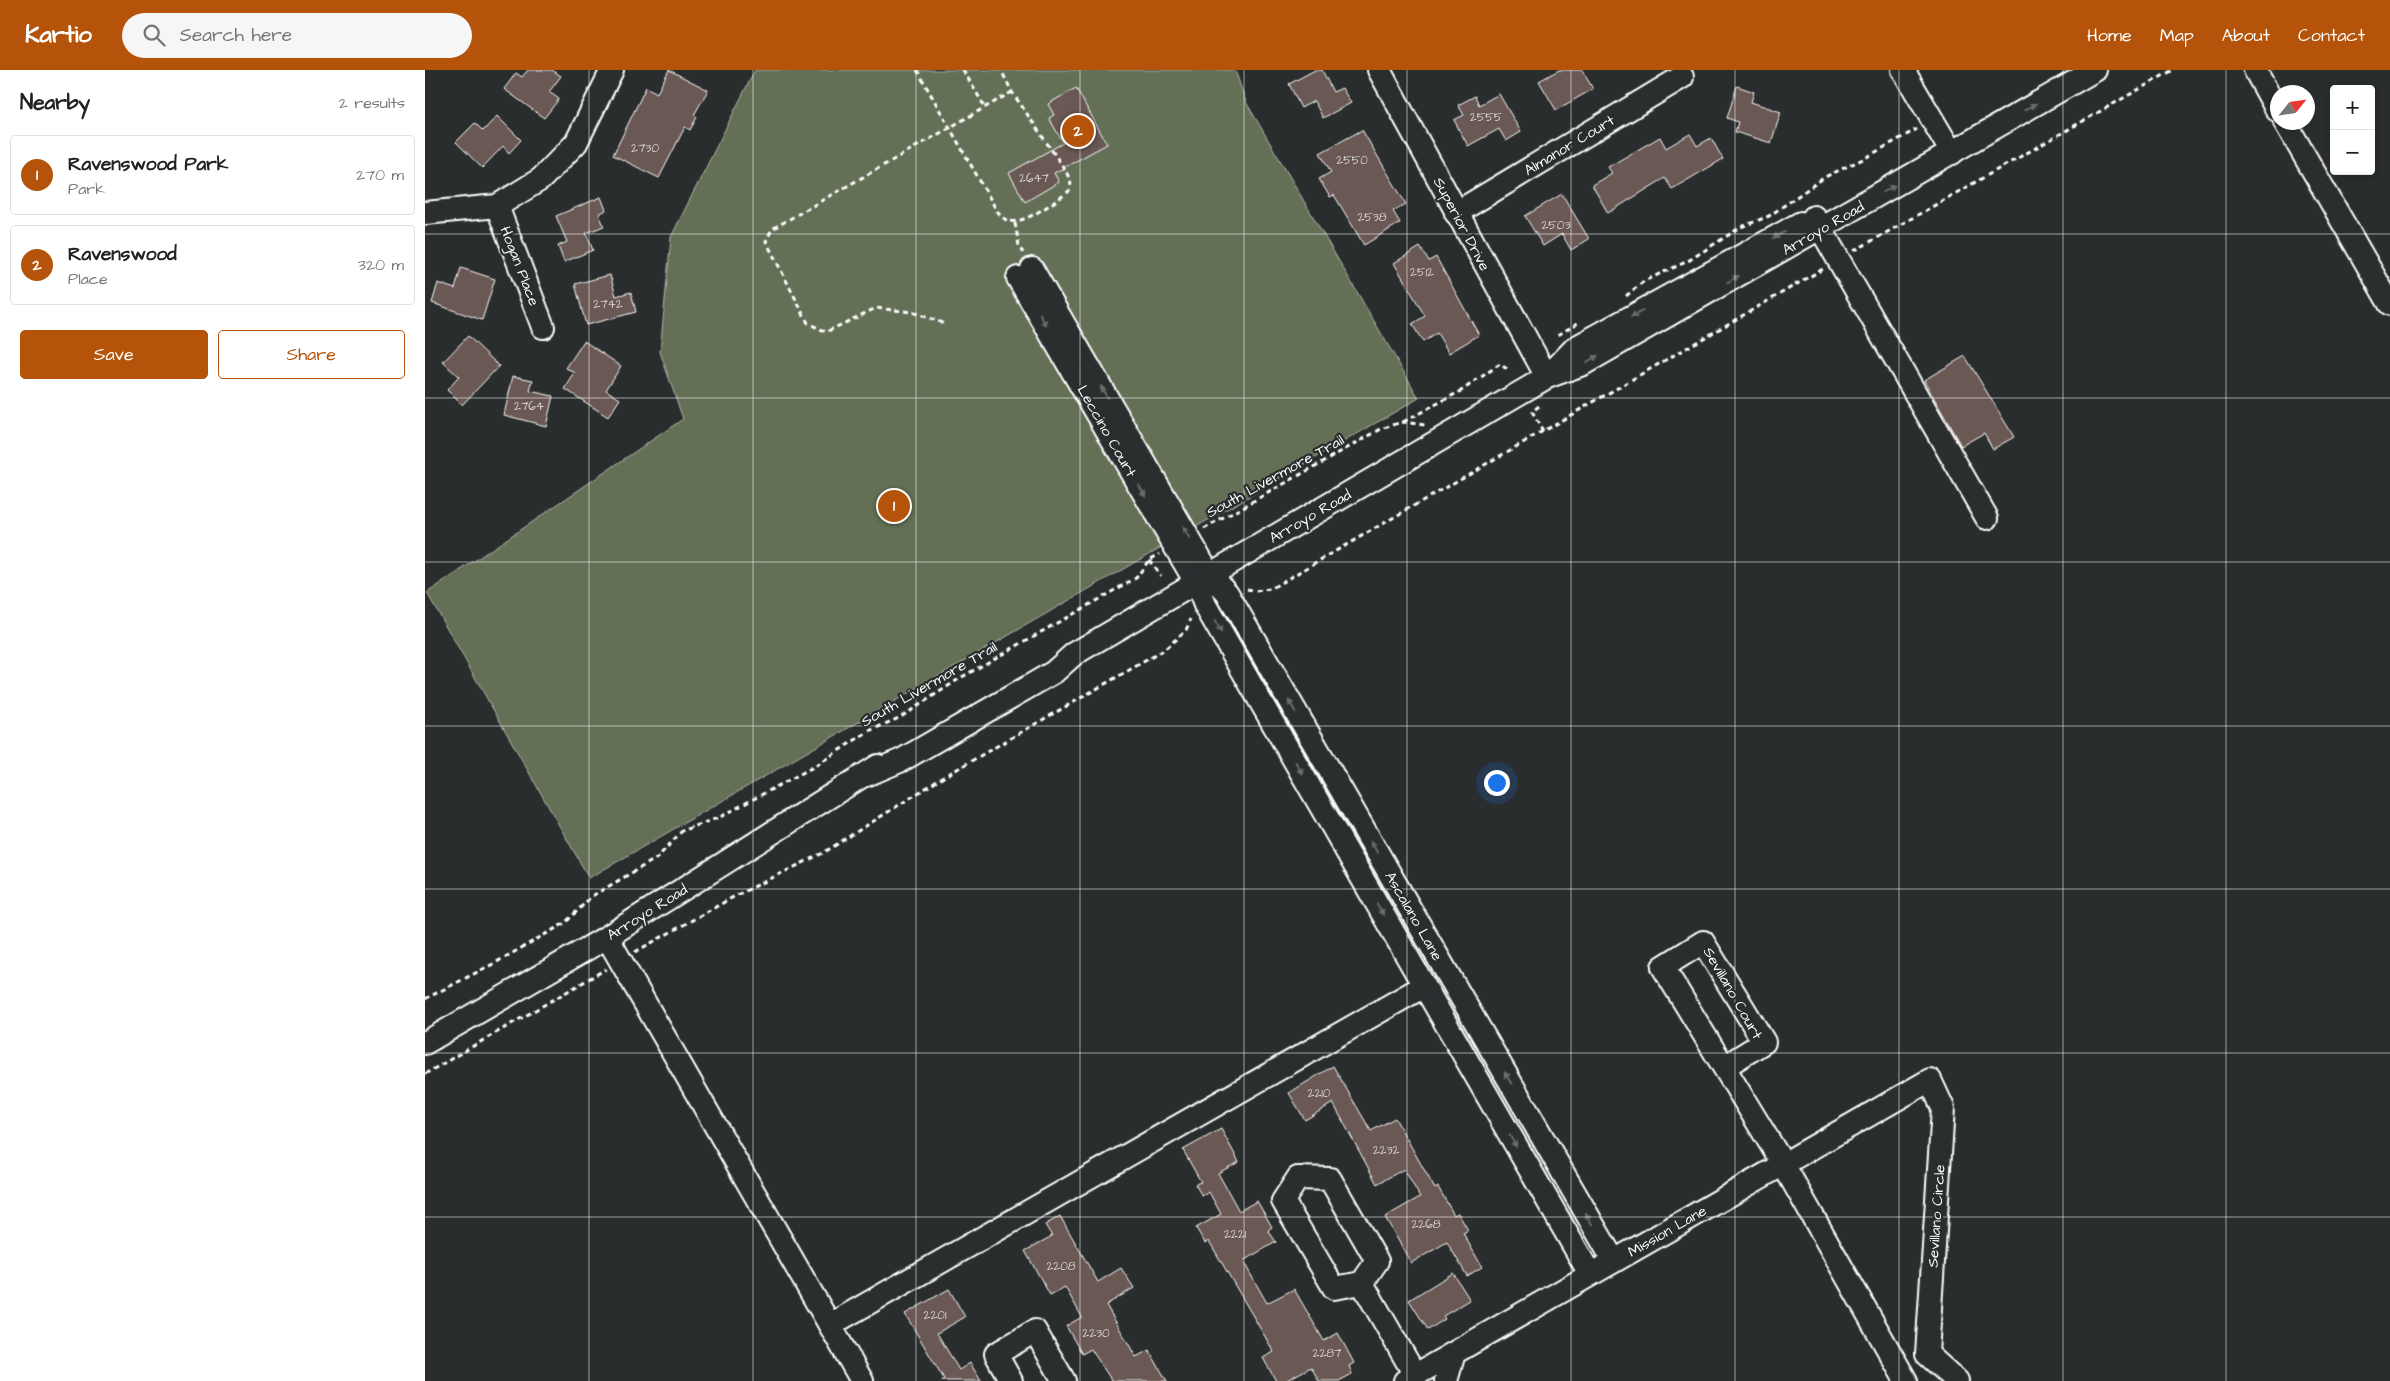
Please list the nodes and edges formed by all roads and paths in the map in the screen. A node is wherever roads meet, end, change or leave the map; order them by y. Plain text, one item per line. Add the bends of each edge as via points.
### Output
1 (612, 70) edge
2 (917, 70) edge
3 (963, 70) edge
4 (1001, 70) edge
5 (1379, 70) edge
6 (1903, 70) edge
7 (2095, 70) edge
8 (2173, 70) edge
9 (2255, 70) edge
10 (2062, 74) edge
11 (1682, 77) dead end
12 (1012, 92) junction
13 (2270, 97) edge
14 (985, 107) junction
15 (1932, 120) junction
16 (950, 126) junction
17 (2290, 130) edge
18 (1948, 146) junction
19 (497, 206) junction
20 (425, 213) edge
21 (1456, 213) junction
22 (1015, 222) junction
23 (1817, 223) junction
24 (1839, 260) junction
25 (1025, 274) joint
26 (1621, 300) dead end
27 (2390, 304) edge
28 (1589, 316) dead end
29 (943, 323) dead end
30 (543, 327) dead end
31 (1558, 335) dead end
32 (1508, 370) dead end
33 (1547, 377) junction
34 (1539, 406) dead end
35 (1402, 422) junction
36 (1457, 430) junction
37 (1543, 432) junction
38 (1987, 518) dead end
39 (1182, 542) junction
40 (1149, 560) junction
41 (1161, 576) dead end
42 (1204, 579) junction
43 (1239, 587) dead end
44 (1191, 618) dead end
45 (607, 937) junction
46 (620, 961) junction
47 (1424, 986) junction
48 (425, 999) edge
49 (425, 1043) edge
50 (1724, 1067) junction
51 (425, 1074) edge
52 (1929, 1080) joint
53 (1783, 1164) junction
54 (1614, 1261) junction
55 (1590, 1274) junction
56 (1362, 1283) junction
57 (829, 1325) junction
58 (1454, 1353) junction
59 (1927, 1354) junction
60 (1892, 1357) junction
61 (1410, 1378) edge
62 (862, 1381) edge
63 (1011, 1381) edge
64 (1063, 1381) edge
65 (1446, 1381) edge
66 (1906, 1381) edge
67 (1957, 1381) edge

1 - 19 street via 576,143 541,179
2 - 16 path
3 - 14 path
4 - 12 path
5 - 21 street, Superior Drive
6 - 15 street
7 - 10 street, Arroyo Road
8 - 24 path
9 - 13 street
10 - 18 street, Arroyo Road
11 - 21 street, Almanor Court
12 - 14 path
12 - 22 path via 1071,183 1069,191 1059,199
14 - 16 path
15 - 18 street
15 - 26 path via 1825,177 1769,216 1741,227 1688,261 1645,281
16 - 22 path via 997,211 1006,221
16 - 29 path via 772,229 766,241 808,323 825,332 877,308 912,312
17 - 27 street
18 - 23 street, Arroyo Road
19 - 20 street
19 - 30 street, Hogan Place
21 - 33 street, Superior Drive
22 - 25 path
23 - 24 street
23 - 33 street, Arroyo Road via 1575,348
24 - 37 path
24 - 38 street
25 - 39 street, Leccino Court
28 - 31 path
32 - 35 path via 1500,364 1461,391
33 - 36 street, Arroyo Road
34 - 37 path via 1532,412
35 - 36 path, South Livermore Trail
35 - 39 path, South Livermore Trail via 1381,429
36 - 42 street, Arroyo Road
37 - 43 path via 1270,588 1255,591
39 - 40 path, South Livermore Trail
39 - 42 street, Leccino Court
40 - 41 path
40 - 48 path, South Livermore Trail via 1136,578 961,678 901,717 869,731 815,766 719,817 682,831 657,858 592,896 565,923
42 - 45 street, Arroyo Road via 1074,654 1054,672 902,760 866,775
42 -> 47 street, Ascalano Lane via 1205,605
54 -> 42 street, Ascalano Lane via 1229,598
44 - 46 path via 1186,630 1164,650 945,776 823,853 737,895
45 - 46 street
45 - 49 street, Arroyo Road
46 - 51 path
46 - 57 street
47 -> 55 street, Ascalano Lane
47 - 57 street
50 - 50 street, Sevillano Court via 1764,1042 1703,942 1663,967
50 - 53 street, Sevillano Court
52 - 53 street, Mission Lane
52 - 59 street, Sevillano Circle via 1943,1108
53 - 54 street, Mission Lane
53 - 60 street
54 - 55 street, Mission Lane
55 - 58 street, Mission Lane
56 - 56 street via 1377,1261 1330,1179 1298,1178 1283,1201 1333,1288
56 - 61 street
57 - 62 street
58 - 61 street, Mission Lane
58 - 65 street
59 - 60 street
59 - 67 street
60 - 66 street
63 - 64 street via 996,1354 1035,1331

